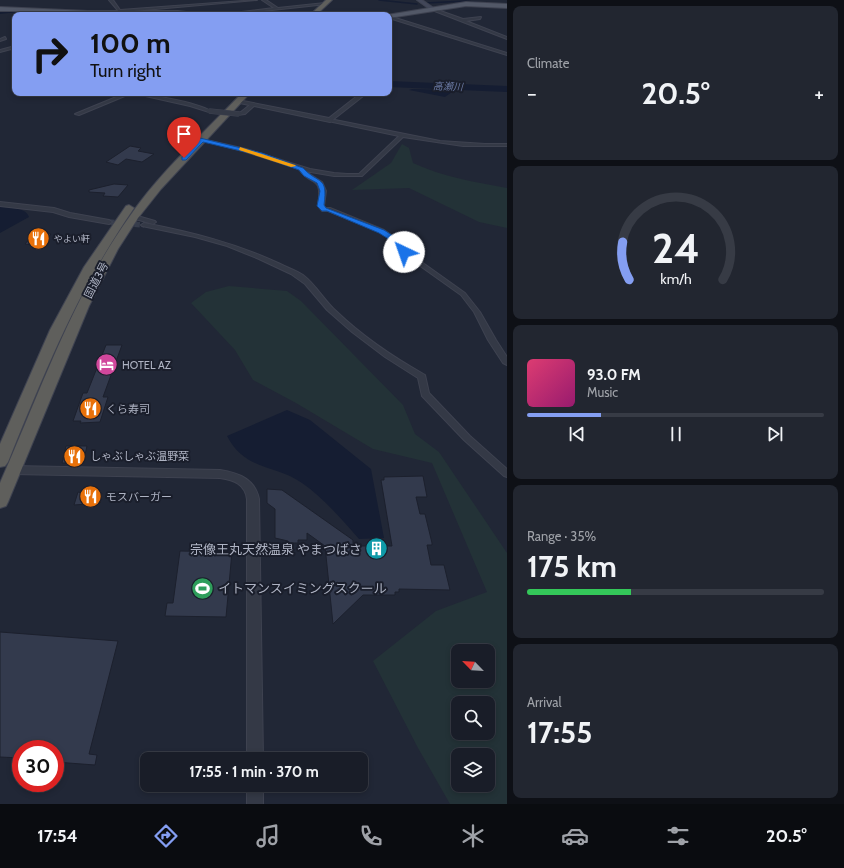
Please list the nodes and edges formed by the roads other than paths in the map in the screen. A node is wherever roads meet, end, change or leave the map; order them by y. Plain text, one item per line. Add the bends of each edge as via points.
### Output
1 (111, 0) edge
2 (255, 0) edge
3 (264, 0) edge
4 (335, 0) edge
5 (419, 0) edge
6 (327, 2) edge
7 (507, 6) edge
8 (0, 9) edge
9 (277, 9) junction
10 (433, 9) junction
11 (62, 12) edge
12 (120, 12) junction
13 (164, 12) edge
14 (248, 12) edge
15 (316, 12) edge
16 (324, 12) edge
17 (392, 16) edge
18 (392, 17) edge
19 (480, 18) dead end
20 (464, 20) junction
21 (5, 38) dead end
22 (507, 38) edge
23 (0, 40) edge
24 (12, 48) edge
25 (1, 51) edge
26 (507, 51) edge
27 (501, 52) junction
28 (12, 53) edge
29 (507, 54) edge
30 (122, 96) edge
31 (148, 96) edge
32 (360, 96) edge
33 (238, 97) edge
34 (253, 105) junction
35 (77, 114) dead end
36 (330, 120) junction
37 (404, 134) junction
38 (202, 140) junction
39 (507, 145) edge
40 (301, 169) junction
41 (0, 204) edge
42 (134, 217) junction
43 (111, 225) junction
44 (144, 225) tunnel mouth
45 (196, 235) junction
46 (507, 363) edge
47 (0, 462) edge
48 (13, 470) junction
49 (507, 474) edge
50 (0, 502) edge
51 (255, 752) edge
52 (255, 792) edge
53 (255, 804) edge

1 - 12 street
2 - 12 street
3 - 9 street
4 - 16 highway
5 - 10 main road
6 - 9 street
6 - 15 highway
7 - 10 main road via 466,4
8 - 11 main road
9 - 14 street
10 - 17 main road
10 - 20 street
12 - 13 main road
18 - 27 street
19 - 20 street
20 - 22 street
21 - 23 street
24 - 25 street
25 - 28 street
26 - 27 street
27 - 29 street
30 - 35 street
31 - 34 street, bridge via 239,114
32 - 36 street
33 - 34 street
33 - 38 highway, 国道3号
33 - 43 highway, 国道3号
34 - 36 street
36 - 37 street
37 - 39 street via 458,144
37 - 40 street via 360,175
38 - 40 street via 260,154
38 - 42 highway, 国道3号
40 - 46 street via 320,182 323,191 321,206 324,210 382,231 404,252 463,294 477,312
41 - 43 street via 54,210 83,221
42 - 45 street via 195,230
42 - 48 highway, 国道3号 via 112,249 83,306
43 - 47 highway, 国道3号 via 52,341
44 - 45 street
45 - 49 street via 254,253 297,274 332,312 379,351 422,377 425,394 467,438
48 - 50 highway, 国道3号
48 - 51 street via 220,474 242,480 249,487 253,499
52 - 53 street

